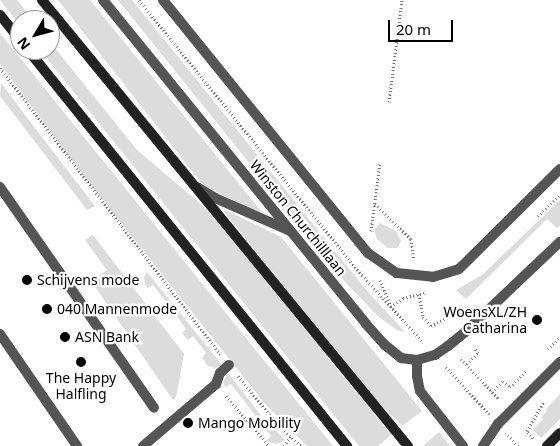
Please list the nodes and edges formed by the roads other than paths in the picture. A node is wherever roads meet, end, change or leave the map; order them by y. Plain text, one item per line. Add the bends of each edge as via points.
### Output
1 (42, 0) edge
2 (103, 0) edge
3 (163, 0) edge
4 (0, 15) edge
5 (10, 28) edge
6 (36, 60) edge
7 (560, 169) edge
8 (194, 185) junction
9 (0, 187) edge
10 (291, 232) junction
11 (560, 242) edge
12 (0, 334) edge
13 (9, 347) junction
14 (0, 353) edge
15 (417, 360) junction
16 (560, 362) edge
17 (229, 365) road end
18 (154, 408) dead end
19 (560, 433) edge
20 (77, 446) edge
21 (142, 446) edge
22 (347, 446) edge
23 (408, 446) edge
24 (463, 446) edge
25 (483, 446) edge
26 (547, 446) edge

1 - 8 main road
2 - 10 street, Winston Churchilllaan
3 - 7 street via 368,253 397,273 433,277 459,269
4 - 5 main road
6 - 22 main road
8 - 10 street via 215,198
8 - 23 main road
9 - 18 street
10 - 15 street, Winston Churchilllaan via 385,345 401,358
11 - 15 street via 465,332 435,355
12 - 13 street
13 - 14 street
13 - 20 street
15 - 24 street via 420,391
16 - 25 street via 498,424
17 - 21 street via 220,373 216,384
19 - 26 main road

